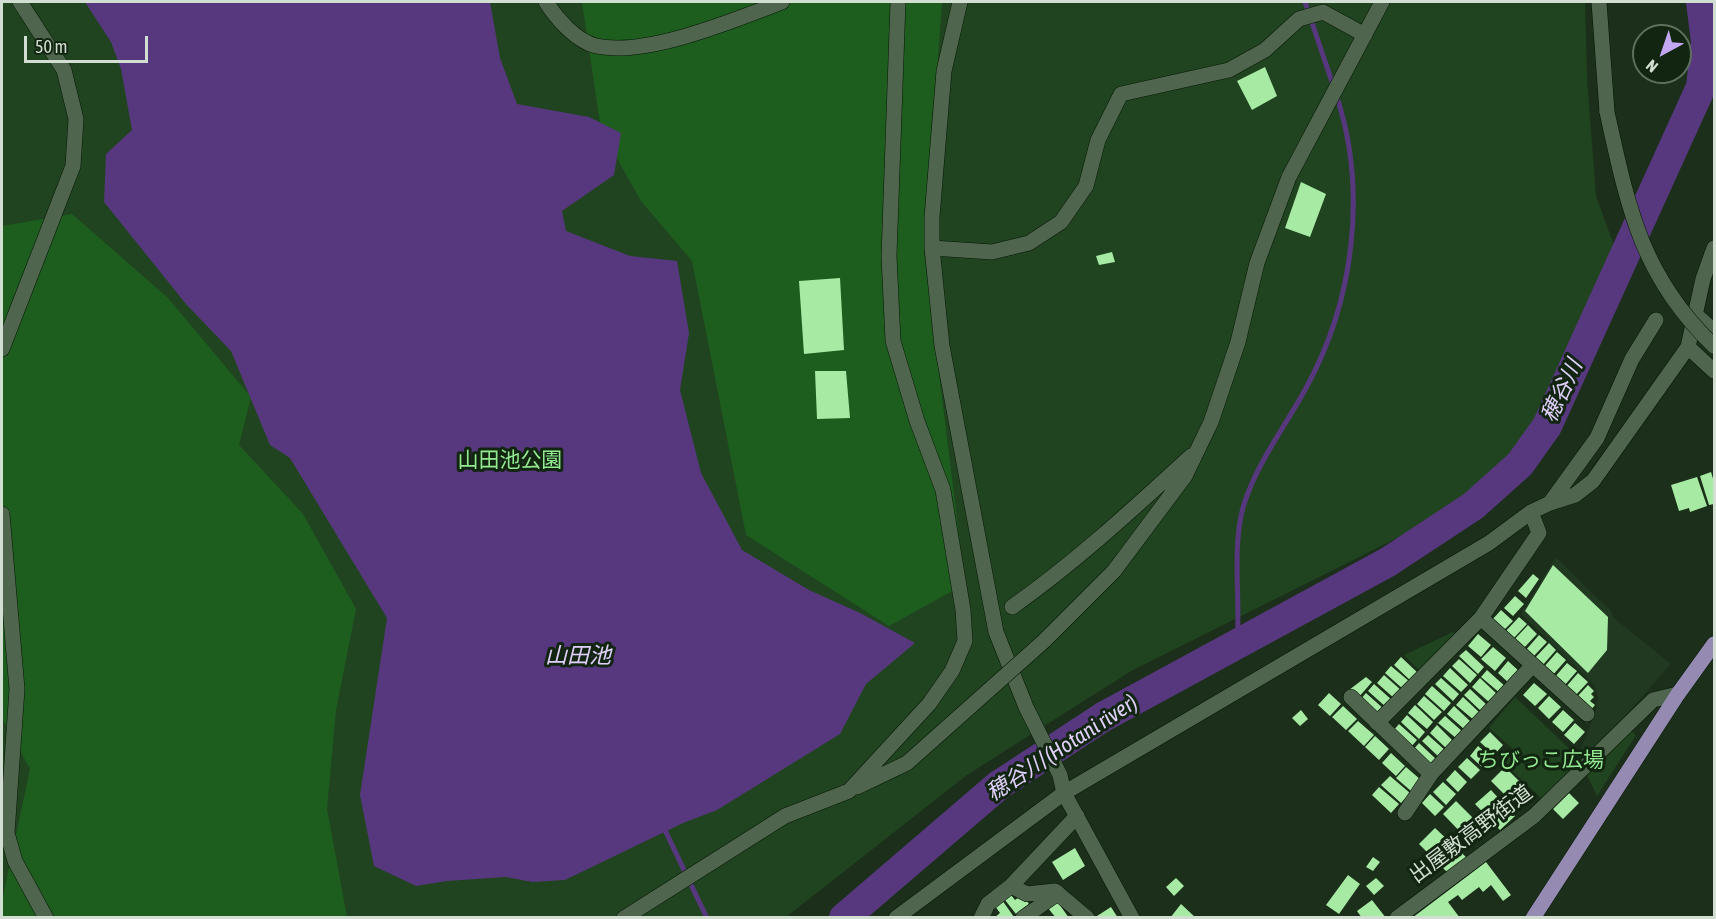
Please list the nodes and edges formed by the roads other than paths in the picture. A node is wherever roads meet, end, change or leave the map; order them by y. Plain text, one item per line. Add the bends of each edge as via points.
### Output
1 (20, 2) edge
2 (546, 2) edge
3 (782, 2) edge
4 (898, 2) edge
5 (960, 2) edge
6 (1382, 2) edge
7 (1599, 2) edge
8 (1365, 35) junction
9 (932, 248) junction
10 (1714, 248) edge
11 (1695, 314) junction
12 (1656, 320) dead end
13 (1714, 331) edge
14 (1714, 346) edge
15 (1688, 348) junction
16 (2, 349) edge
17 (1714, 371) edge
18 (1193, 454) junction
19 (1550, 502) junction
20 (1531, 512) junction
21 (2, 514) edge
22 (1012, 607) dead end
23 (1481, 618) junction
24 (1714, 644) edge
25 (1533, 665) junction
26 (1678, 694) junction
27 (1351, 697) dead end
28 (1587, 714) dead end
29 (1377, 723) junction
30 (1431, 774) junction
31 (849, 791) junction
32 (1064, 793) junction
33 (1405, 813) dead end
34 (1077, 816) junction
35 (1011, 886) junction
36 (1058, 893) junction
37 (982, 917) edge
38 (1084, 917) edge
39 (46, 918) edge
40 (624, 918) edge
41 (896, 918) edge
42 (1023, 918) edge
43 (1132, 918) edge
44 (1396, 918) edge
45 (1533, 918) edge

1 - 16 street via 63,70 76,119 73,166
2 - 3 street via 555,17 597,46 643,46 725,24
4 - 31 street via 890,256 894,341 917,421 943,490 965,641 952,671 929,704
5 - 9 street via 944,71
6 - 8 street
7 - 14 street, bridge via 1607,112 1627,202 1653,268 1691,324
8 - 9 street via 1323,12 1299,19 1266,50 1229,70 1121,94 1098,140 1086,186 1061,222 1029,243 992,252
8 - 18 street via 1289,177 1257,263 1238,342 1211,422
9 - 32 street via 942,346 996,632 1060,775
10 - 11 street
11 - 13 street
11 - 15 street
12 - 19 street via 1632,359 1598,438
15 - 17 street
15 - 19 street via 1593,481 1575,495
18 - 22 street via 1099,539
18 - 31 street, bridge via 1185,476 1114,571 1044,641 907,763
19 - 20 street
20 - 23 street via 1539,533
20 - 32 street via 1489,543
21 - 39 street via 17,689 7,833 15,861
23 - 25 street
23 - 29 street
24 - 26 main road
25 - 28 street
25 - 30 street
26 - 44 street, 出屋敷高野街道 via 1653,700 1534,816
26 - 45 main road
27 - 29 street
29 - 30 street
30 - 33 street
31 - 40 street via 785,816
32 - 34 street
32 - 41 street
34 - 35 street
34 - 43 street
35 - 36 street via 1027,894
35 - 37 street via 988,904
36 - 38 street
36 - 42 street

